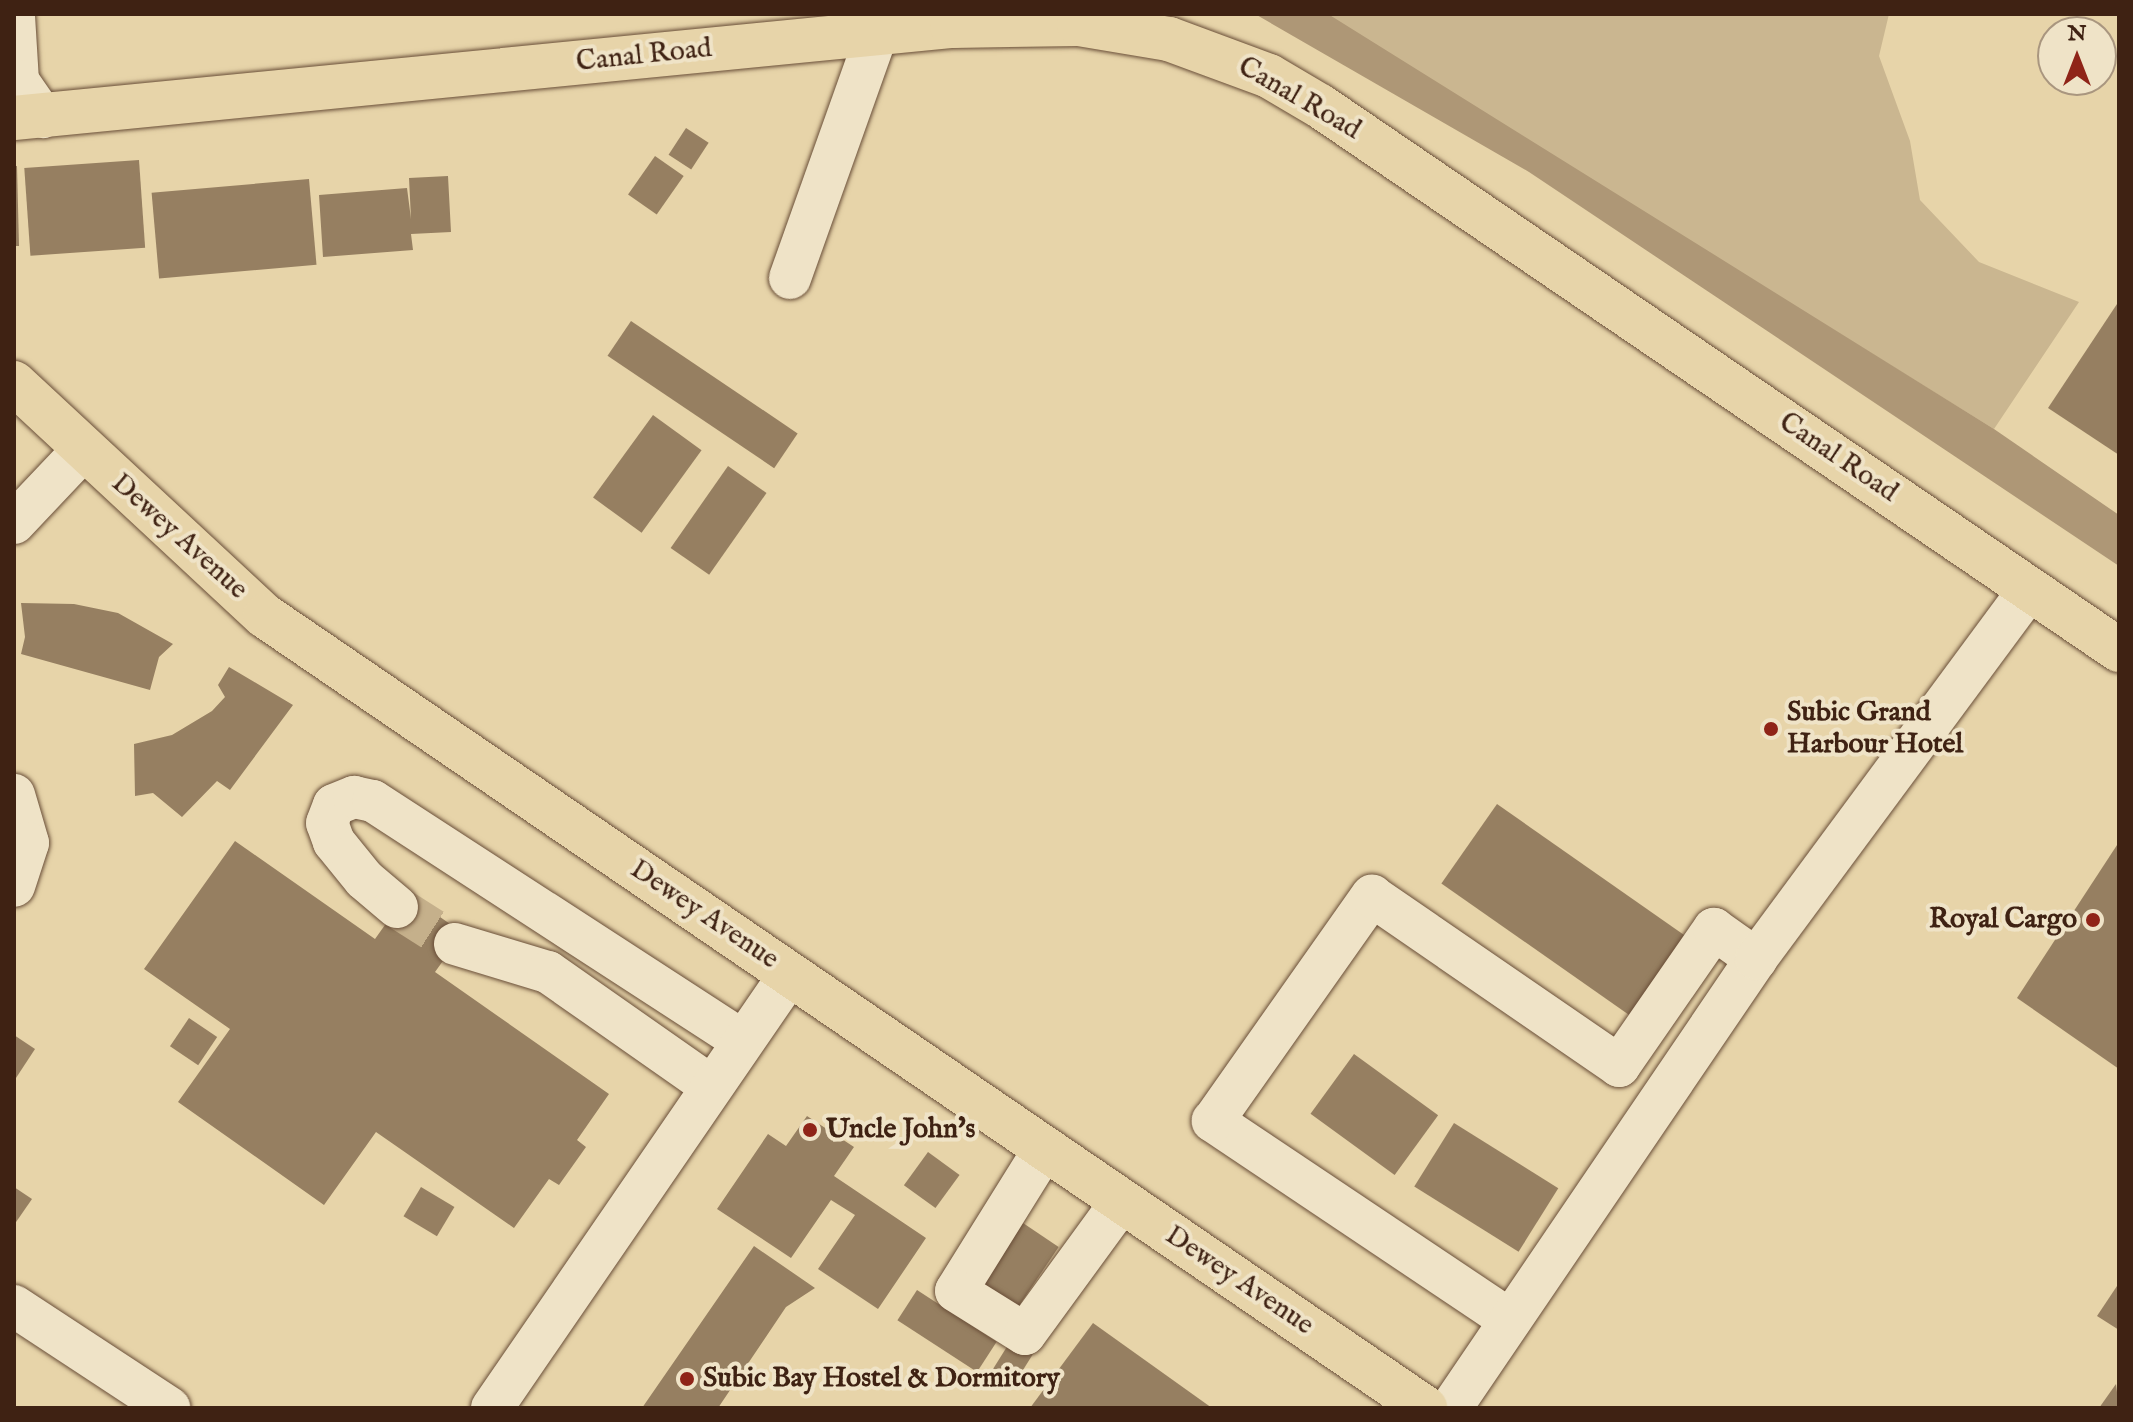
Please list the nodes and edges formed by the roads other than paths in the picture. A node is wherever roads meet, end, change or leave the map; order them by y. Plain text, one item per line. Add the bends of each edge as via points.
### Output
1 (14, 16) edge
2 (882, 23) edge
3 (24, 120) edge
4 (790, 278) dead end
5 (14, 383) edge
6 (83, 450) junction
7 (14, 523) edge
8 (2030, 589) junction
9 (2119, 650) edge
10 (14, 795) edge
11 (14, 886) edge
12 (397, 907) tunnel mouth
13 (455, 944) tunnel mouth
14 (1756, 959) junction
15 (790, 974) junction
16 (743, 1041) junction
17 (712, 1087) junction
18 (1045, 1148) junction
19 (1122, 1201) junction
20 (14, 1306) edge
21 (1510, 1320) junction
22 (169, 1408) edge
23 (492, 1408) edge
24 (1425, 1408) edge
25 (1451, 1408) edge

1 - 3 street
2 - 3 main road, Canal Road
2 - 4 street
2 - 8 main road, Canal Road via 1101,26 1169,39 1269,76 1423,174
5 - 6 main road, Dewey Avenue
6 - 7 street
6 - 15 main road, Dewey Avenue via 265,616
8 - 9 main road, Canal Road
8 - 14 street
10 - 11 street via 28,843
12 - 16 street via 364,879 334,842 327,823 334,805 354,797 373,801
13 - 17 street via 548,972
14 - 21 street
14 - 21 street via 1714,929 1619,1066 1372,896 1213,1121
15 - 16 street
15 - 18 main road, Dewey Avenue
16 - 17 street
17 - 23 street
18 - 19 main road, Dewey Avenue
18 - 19 street via 956,1291 1025,1334
19 - 24 main road, Dewey Avenue
20 - 22 street
21 - 25 street

